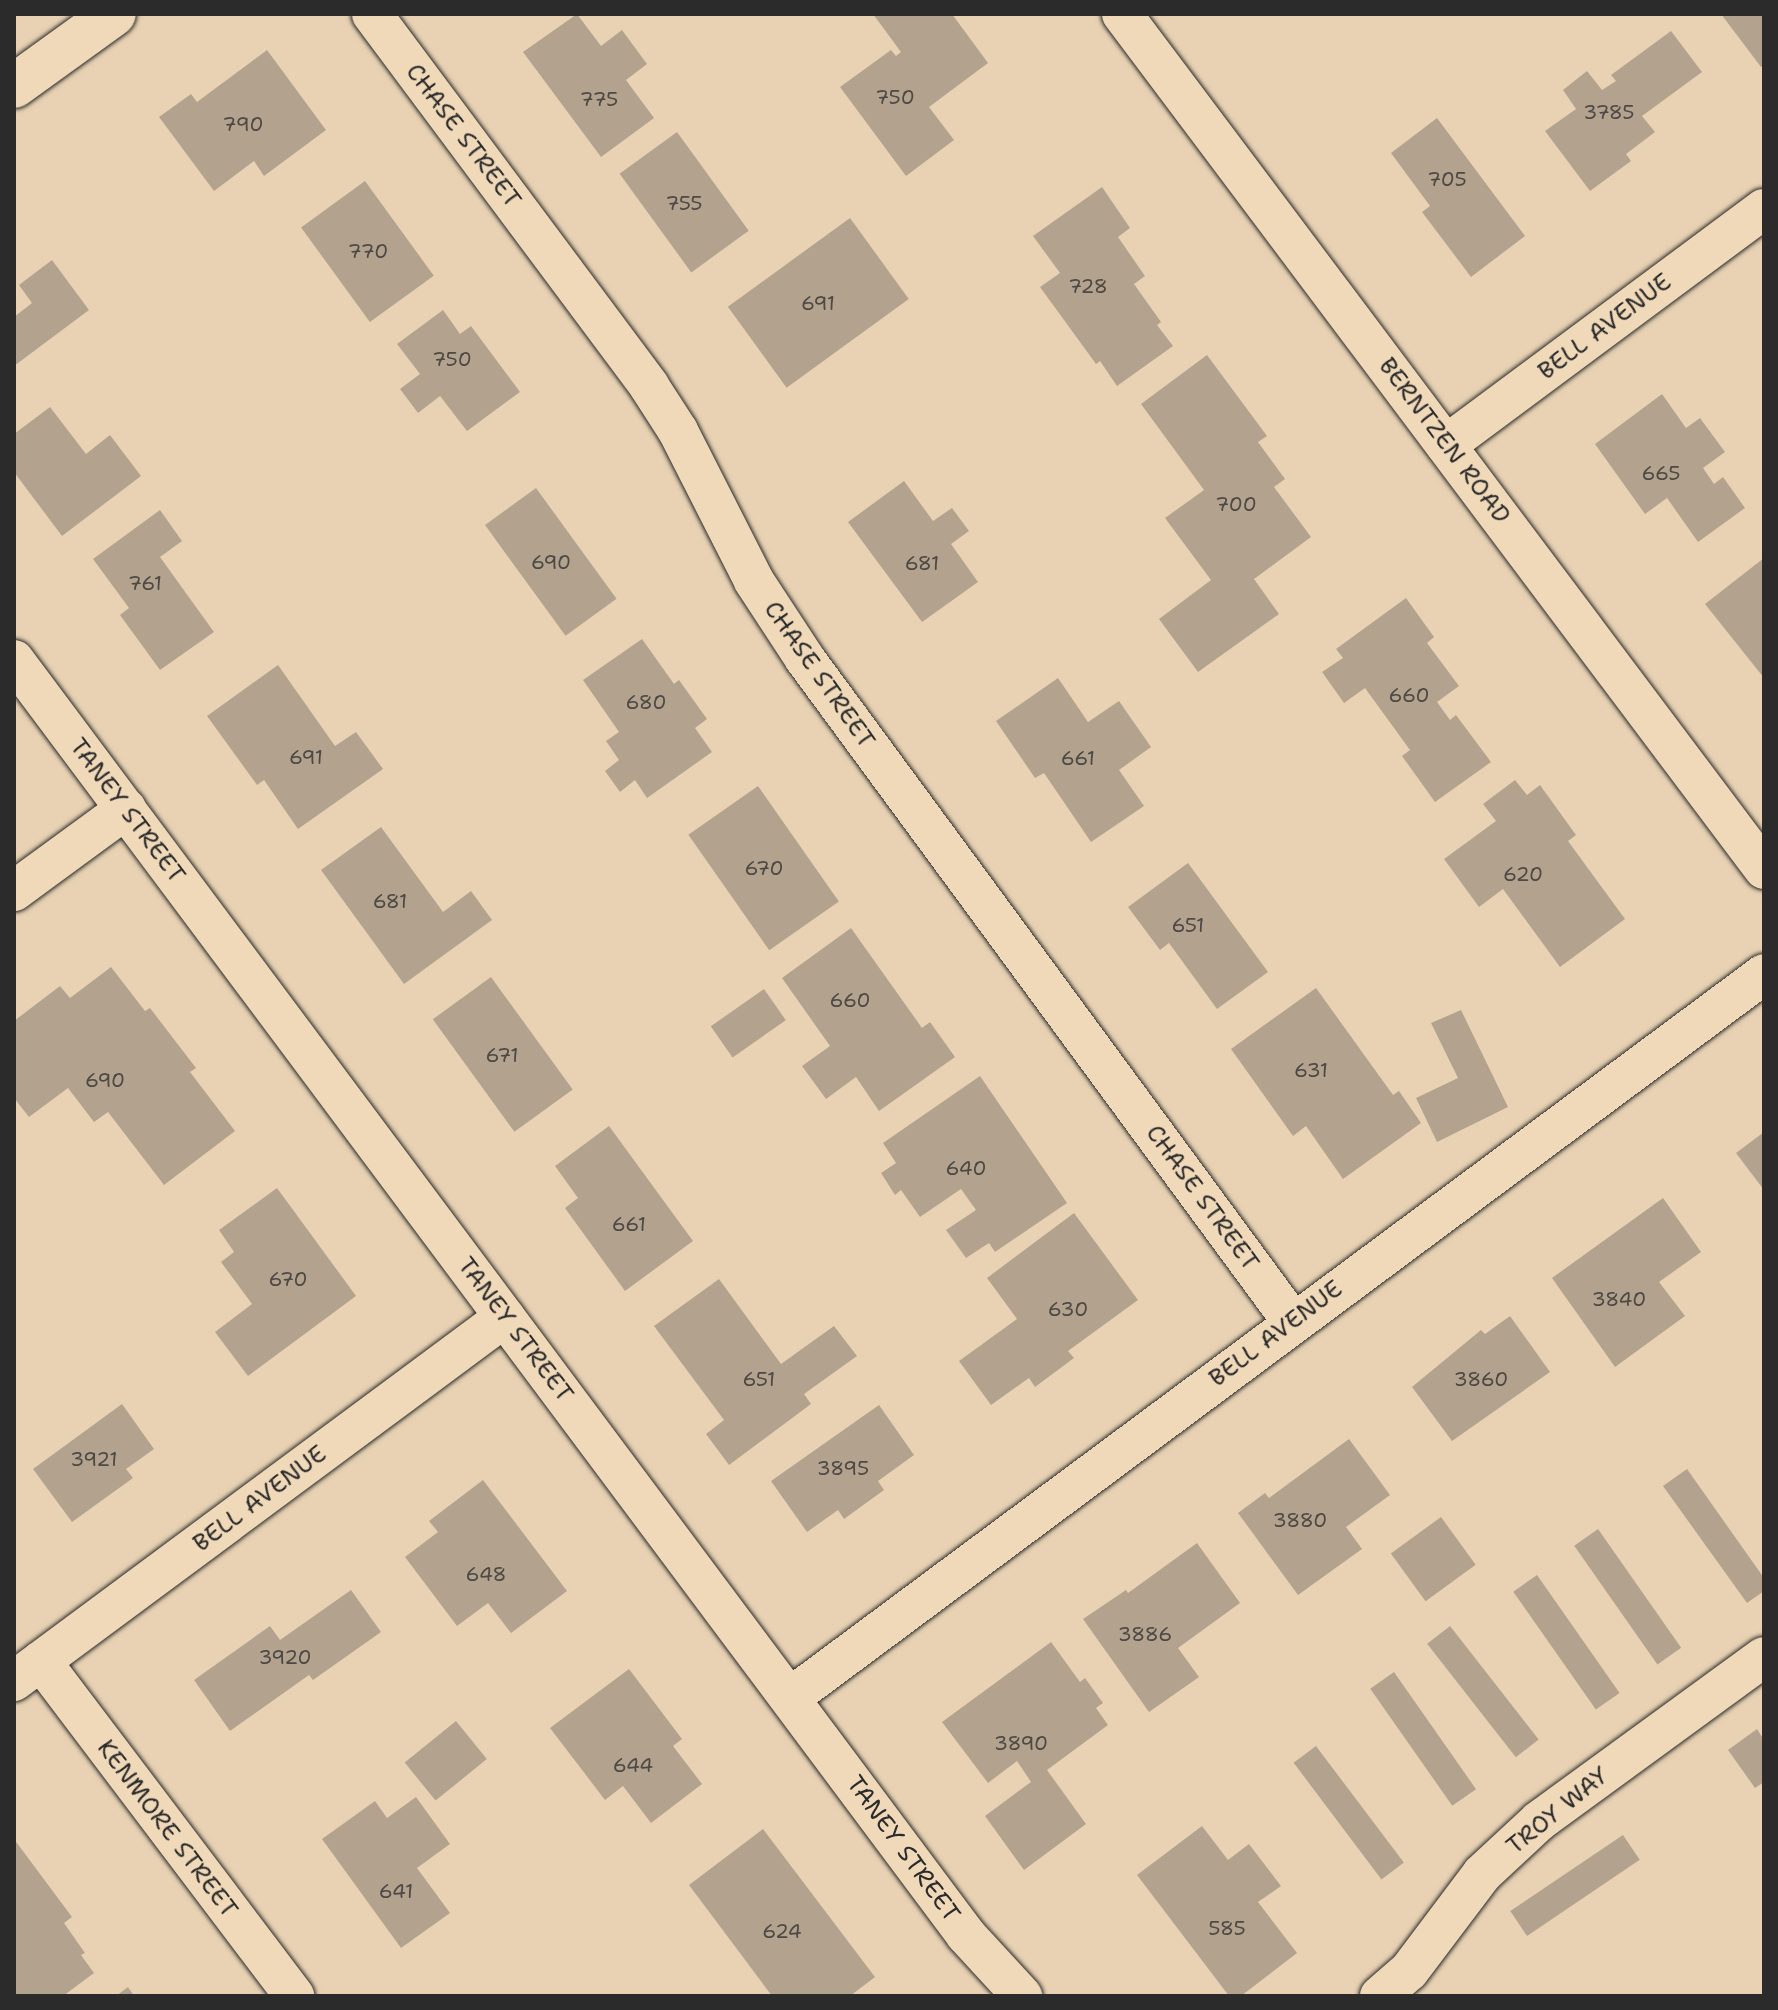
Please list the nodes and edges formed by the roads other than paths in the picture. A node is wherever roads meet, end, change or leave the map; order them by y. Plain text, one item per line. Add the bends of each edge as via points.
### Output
1 (114, 14) edge
2 (372, 14) edge
3 (1122, 14) edge
4 (14, 86) edge
5 (1764, 209) edge
6 (1446, 445) junction
7 (14, 660) edge
8 (126, 809) junction
9 (1764, 869) edge
10 (14, 891) edge
11 (1764, 974) edge
12 (505, 1317) junction
13 (1292, 1321) junction
14 (1764, 1657) edge
15 (28, 1671) edge
16 (791, 1697) junction
17 (294, 1996) edge
18 (1022, 1996) edge
19 (1380, 1996) edge

1 - 4 street
2 - 13 street, CHASE STREET via 649,386 678,431 754,581 805,659
3 - 6 street, BERNTZEN ROAD
5 - 6 street, BELL AVENUE
6 - 9 street, BERNTZEN ROAD
7 - 8 street, TANEY STREET
8 - 10 street
8 - 12 street, TANEY STREET
11 - 13 street, BELL AVENUE
12 - 15 street, BELL AVENUE
12 - 16 street, TANEY STREET
13 - 16 street, BELL AVENUE
14 - 19 street, TROY WAY via 1539,1821 1482,1874 1409,1971
15 - 17 street, KENMORE STREET
16 - 18 street, TANEY STREET via 966,1935

